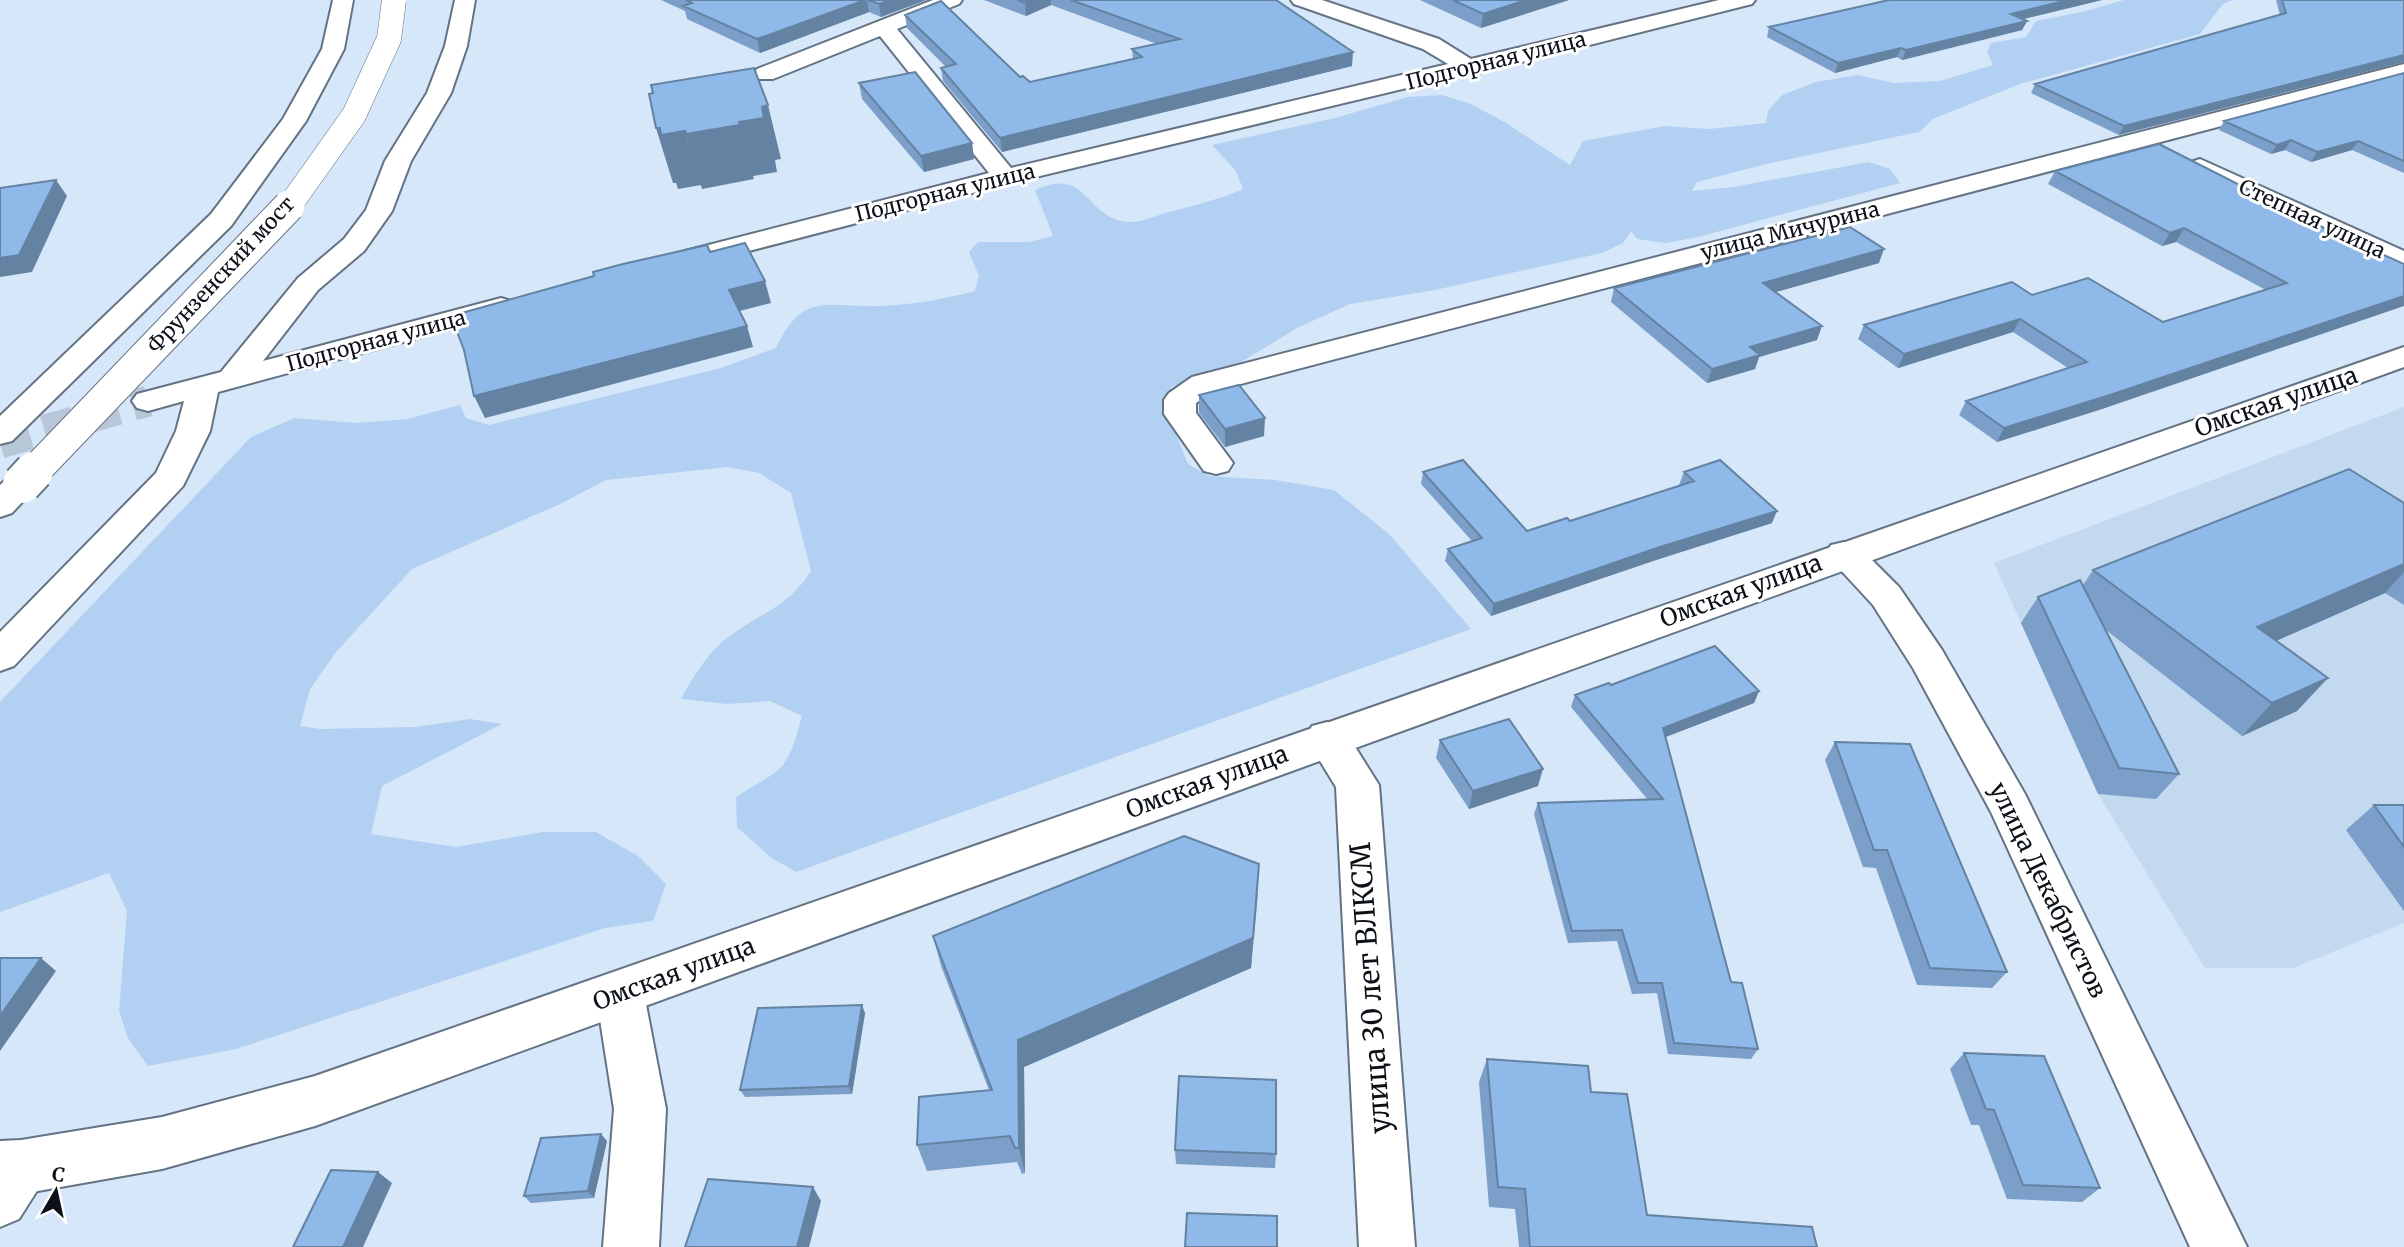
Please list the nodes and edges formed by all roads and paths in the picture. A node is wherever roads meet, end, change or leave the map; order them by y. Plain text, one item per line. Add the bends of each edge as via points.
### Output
1 (343, 0) edge
2 (394, 0) edge
3 (465, 0) edge
4 (952, 0) edge
5 (1301, 0) edge
6 (1745, 0) edge
7 (884, 27) junction
8 (1470, 68) junction
9 (2404, 71) edge
10 (765, 74) dead end
11 (2143, 140) junction
12 (1005, 177) junction
13 (676, 262) edge
14 (2404, 262) edge
15 (526, 301) edge
16 (2404, 356) edge
17 (218, 382) junction
18 (148, 401) tunnel mouth
19 (0, 434) edge
20 (1216, 464) dead end
21 (11, 495) edge
22 (1844, 554) junction
23 (0, 656) edge
24 (1327, 738) junction
25 (620, 994) junction
26 (7, 1179) edge
27 (631, 1247) edge
28 (1387, 1247) edge
29 (2219, 1247) edge

1 - 19 street, Фрунзенский мост via 333,49 294,121 220,220
2 - 21 street, Фрунзенский мост, bridge via 389,39 354,115 283,215
3 - 17 street via 457,46 439,93 398,161 379,211 354,245 308,284
4 - 7 street
5 - 8 street via 1432,44
6 - 8 street, Подгорная улица
7 - 10 street
7 - 12 street
8 - 12 street, Подгорная улица
9 - 11 street, улица Мичурина
11 - 14 street, Степная улица
11 - 20 street, улица Мичурина via 1203,384 1180,400 1180,414
12 - 13 street, Подгорная улица
15 - 17 street, Подгорная улица
16 - 22 street, Омская улица
17 - 18 street, Подгорная улица
17 - 23 street via 171,478
22 - 24 street, Омская улица
22 - 29 street, улица Декабристов via 1886,596 1928,660 2010,807
24 - 25 street, Омская улица
24 - 28 street, улица 30 лет ВЛКСМ via 1357,785
25 - 26 street, Омская улица via 315,1101
25 - 27 street via 640,1109

